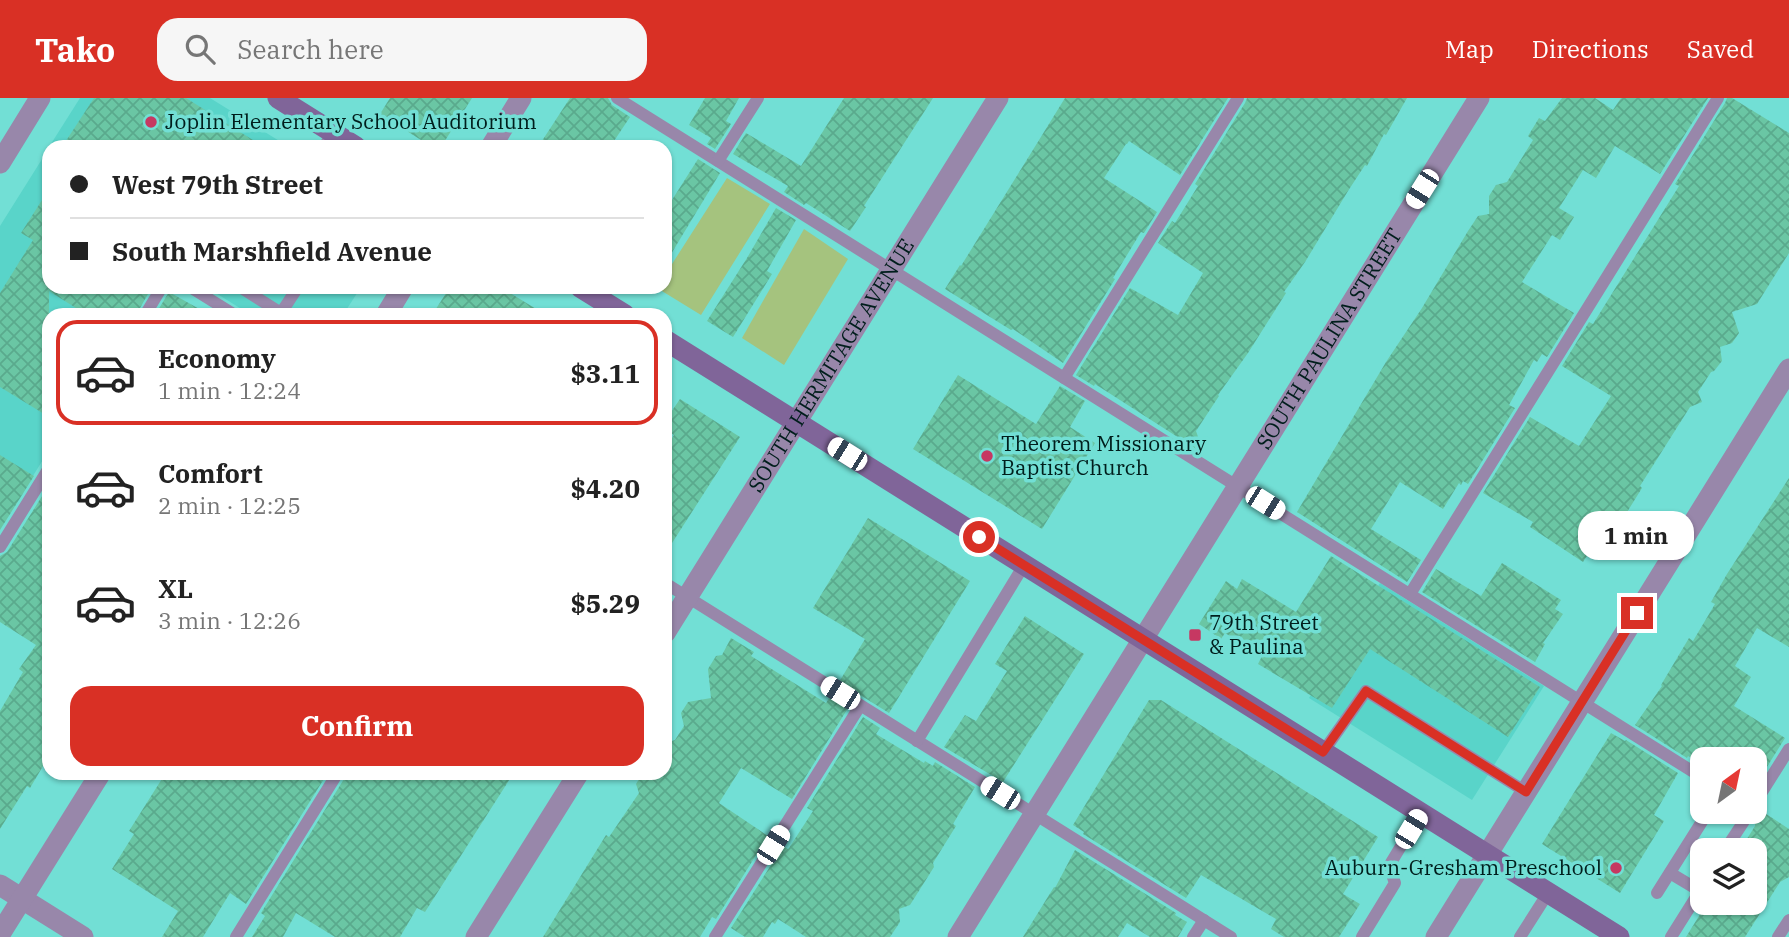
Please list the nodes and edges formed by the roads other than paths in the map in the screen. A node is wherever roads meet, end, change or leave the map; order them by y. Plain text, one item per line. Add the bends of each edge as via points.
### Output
1 (40, 98) edge
2 (278, 98) edge
3 (521, 98) edge
4 (617, 98) edge
5 (758, 98) edge
6 (998, 98) edge
7 (1238, 98) edge
8 (1479, 98) edge
9 (1718, 98) edge
10 (328, 140) edge
11 (495, 140) edge
12 (718, 161) junction
13 (0, 163) edge
14 (891, 270) junction
15 (201, 294) edge
16 (251, 294) edge
17 (591, 294) edge
18 (224, 308) edge
19 (273, 308) edge
20 (614, 308) edge
21 (672, 344) edge
22 (1789, 369) edge
23 (1064, 378) junction
24 (796, 422) junction
25 (42, 479) edge
26 (1238, 486) junction
27 (0, 547) edge
28 (1024, 565) junction
29 (672, 587) edge
30 (1410, 594) junction
31 (687, 597) junction
32 (672, 622) edge
33 (1143, 639) junction
34 (1582, 702) junction
35 (860, 706) junction
36 (917, 741) junction
37 (1789, 750) edge
38 (1323, 752) junction
39 (1690, 770) edge
40 (96, 780) edge
41 (333, 780) edge
42 (574, 780) edge
43 (1768, 783) edge
44 (1526, 792) junction
45 (1420, 813) junction
46 (1034, 814) junction
47 (1701, 824) edge
48 (1487, 855) junction
49 (1670, 873) junction
50 (1690, 883) edge
51 (0, 885) edge
52 (1548, 893) junction
53 (1657, 893) dead end
54 (22, 899) junction
55 (1690, 907) edge
56 (1204, 920) junction
57 (1789, 920) edge
58 (0, 934) edge
59 (83, 937) edge
60 (236, 937) edge
61 (476, 937) edge
62 (715, 937) edge
63 (958, 937) edge
64 (1193, 937) edge
65 (1231, 937) edge
66 (1362, 937) edge
67 (1436, 937) edge
68 (1520, 937) edge
69 (1619, 937) edge
70 (1671, 937) edge
71 (1778, 937) edge

1 - 13 street
2 - 10 main road
3 - 11 street
4 - 12 lane
5 - 12 lane
6 - 14 street, SOUTH HERMITAGE AVENUE
7 - 23 lane
8 - 26 street, SOUTH PAULINA STREET
9 - 30 lane
12 - 14 lane
14 - 23 lane
14 - 24 street, SOUTH HERMITAGE AVENUE
15 - 18 lane
16 - 19 lane
17 - 20 main road
21 - 24 main road
22 - 34 street
23 - 26 lane
24 - 28 main road
24 - 31 street, SOUTH HERMITAGE AVENUE
25 - 27 lane
26 - 30 lane
26 - 33 street, SOUTH PAULINA STREET
28 - 33 main road
28 - 36 lane
29 - 31 lane
30 - 34 lane
31 - 32 street, SOUTH HERMITAGE AVENUE
31 - 35 lane
33 - 38 main road
33 - 46 street, SOUTH PAULINA STREET
34 - 39 lane
34 - 44 street
35 - 36 lane
35 - 62 lane
36 - 46 lane
37 - 43 lane
38 - 44 lane via 1366,691
38 - 45 main road
40 - 54 street
41 - 60 lane
42 - 61 street
44 - 48 street
45 - 48 main road
45 - 66 lane via 1389,866 1395,883
46 - 56 lane
46 - 63 street, SOUTH PAULINA STREET
47 - 49 lane
48 - 52 main road
48 - 67 street
49 - 50 lane
49 - 53 lane
51 - 54 street
52 - 68 lane
52 - 69 main road
54 - 58 street
54 - 59 street
55 - 70 lane
56 - 64 lane
56 - 65 lane
57 - 71 lane

